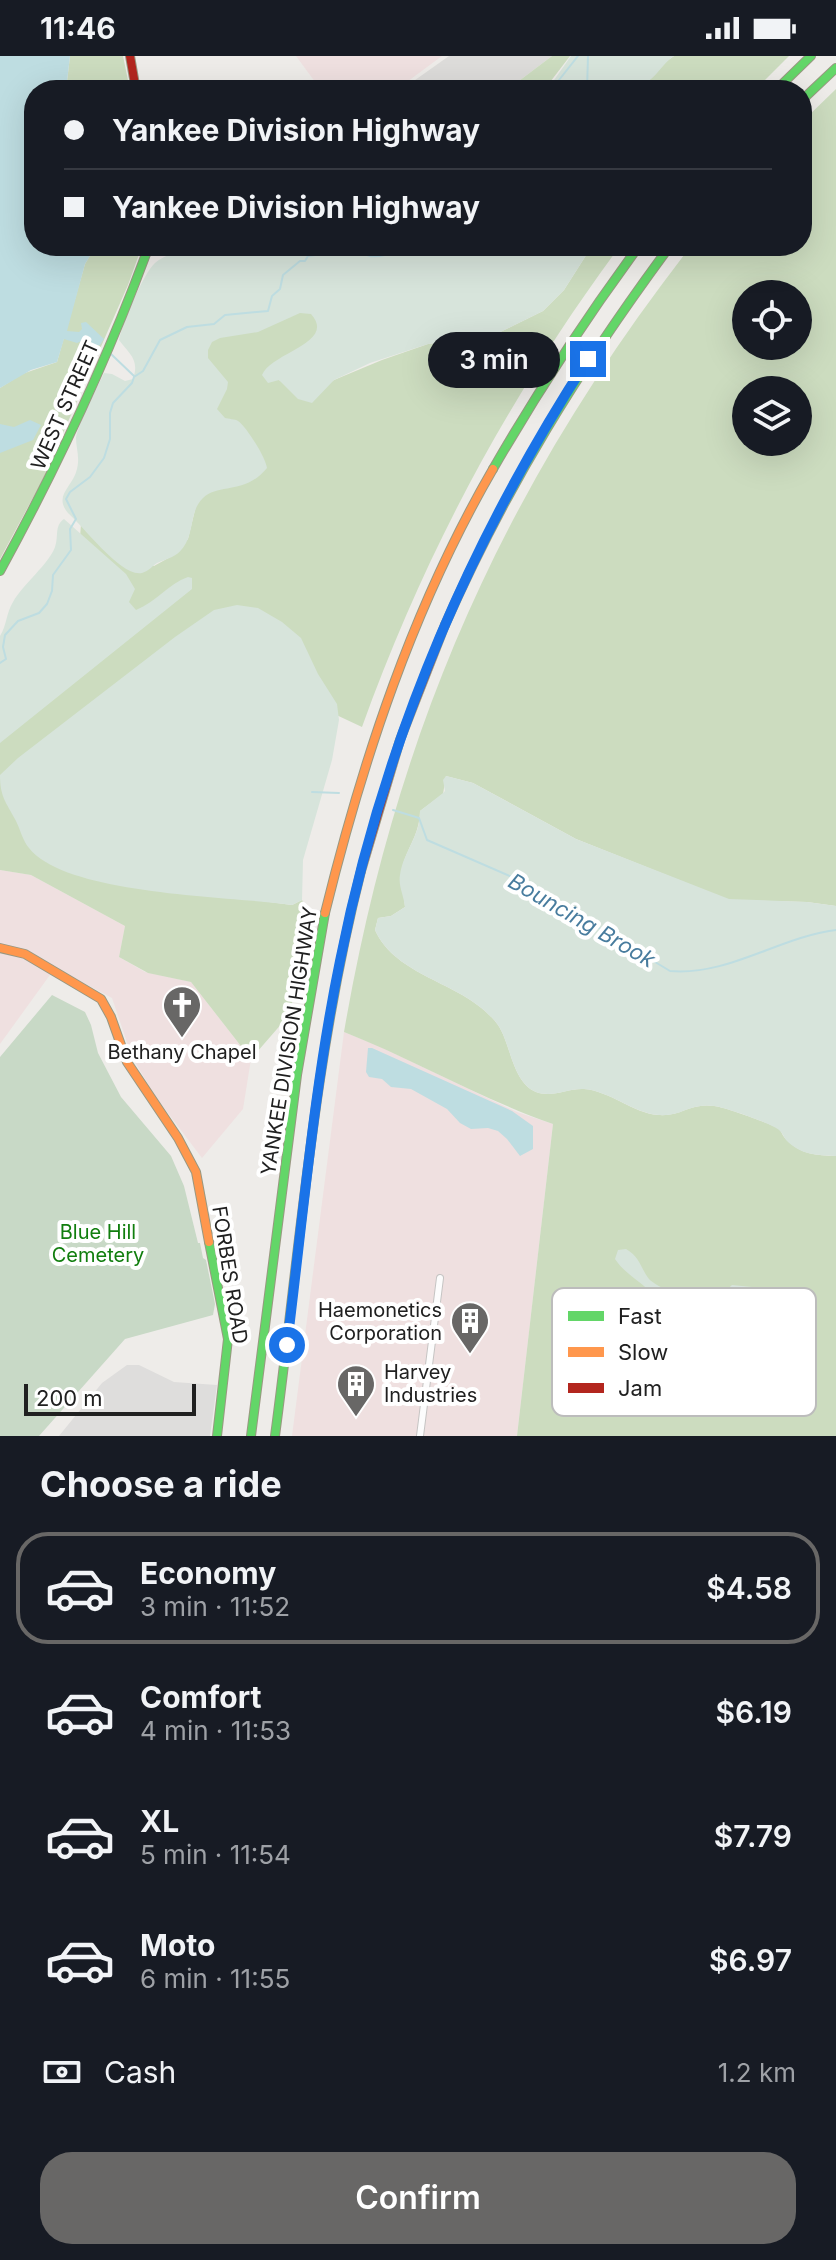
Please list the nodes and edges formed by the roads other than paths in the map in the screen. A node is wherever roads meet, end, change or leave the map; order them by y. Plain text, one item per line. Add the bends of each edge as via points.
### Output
1 (130, 56) edge
2 (811, 56) edge
3 (836, 68) edge
4 (134, 80) edge
5 (786, 80) edge
6 (812, 91) edge
7 (145, 256) edge
8 (632, 256) edge
9 (663, 256) edge
10 (0, 571) edge
11 (0, 948) edge
12 (440, 1278) dead end
13 (217, 1436) edge
14 (251, 1436) edge
15 (275, 1436) edge
16 (420, 1436) edge

1 - 4 main road
2 - 5 main road
3 - 6 main road
7 - 10 main road, WEST STREET via 48,483
8 - 14 main road, YANKEE DIVISION HIGHWAY via 555,364 478,496 421,615 367,758 338,856 312,975
9 - 15 main road, YANKEE DIVISION HIGHWAY via 588,359 514,480 452,607 393,758 359,874 332,1004
11 - 13 main road, FORBES ROAD via 25,954 103,1001 125,1059 194,1167 228,1339
12 - 16 street

